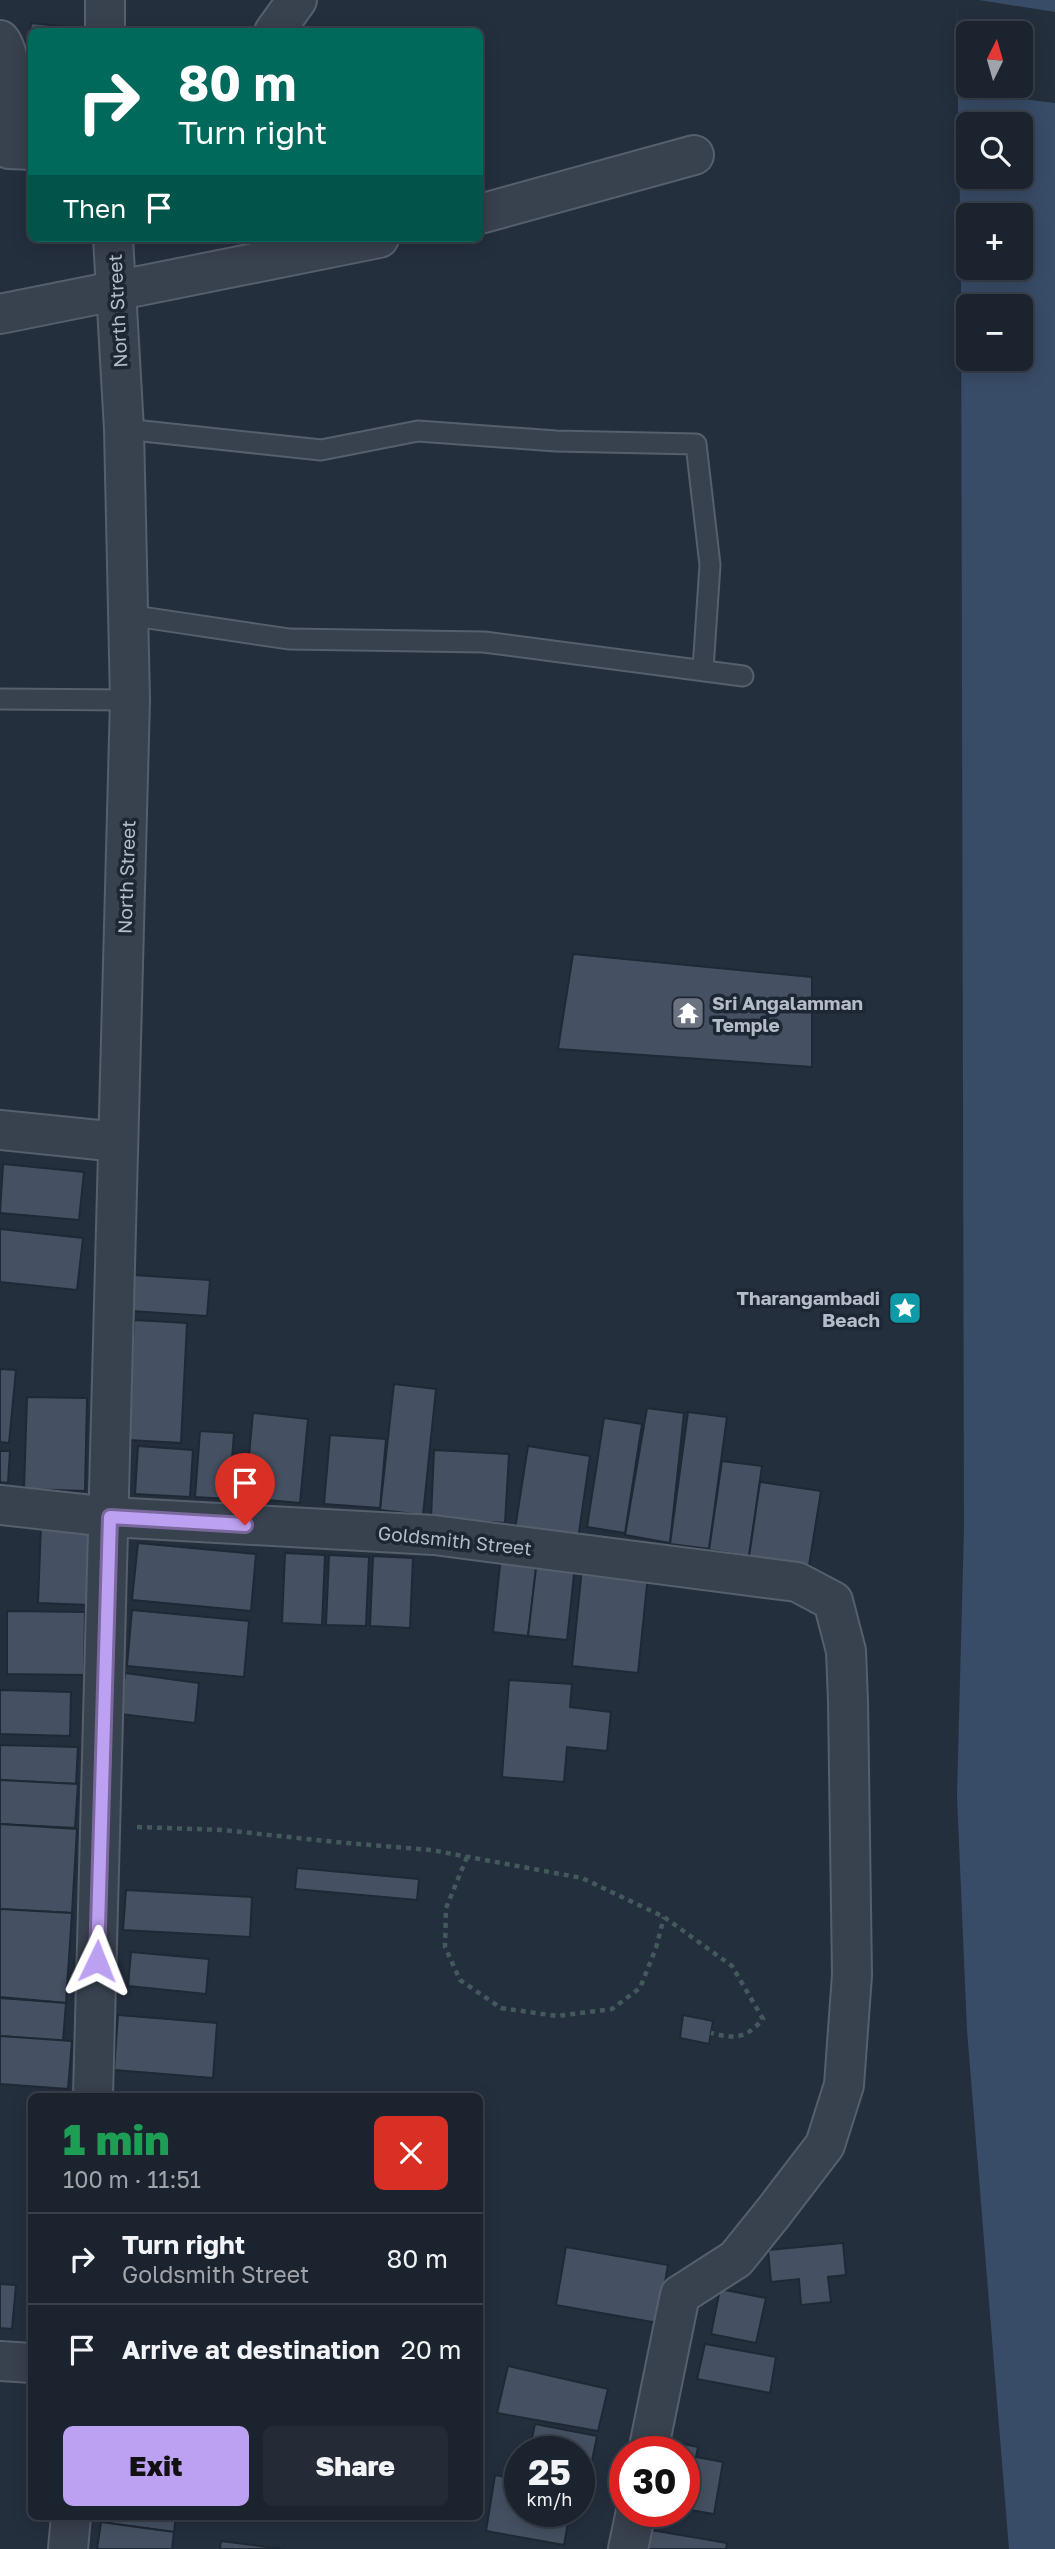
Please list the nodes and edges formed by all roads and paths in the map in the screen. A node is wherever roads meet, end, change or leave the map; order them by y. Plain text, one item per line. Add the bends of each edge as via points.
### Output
1 (105, 0) edge
2 (296, 0) edge
3 (106, 28) edge
4 (277, 28) edge
5 (3, 53) edge
6 (28, 150) edge
7 (694, 155) dead end
8 (483, 213) edge
9 (113, 242) edge
10 (359, 242) edge
11 (116, 290) junction
12 (0, 314) edge
13 (124, 429) junction
14 (128, 615) junction
15 (703, 669) junction
16 (743, 676) dead end
17 (0, 699) edge
18 (130, 700) junction
19 (0, 1130) edge
20 (118, 1142) junction
21 (0, 1505) edge
22 (110, 1517) junction
23 (101, 1826) junction
24 (467, 1857) junction
25 (664, 1917) junction
26 (711, 2033) dead end
27 (93, 2093) edge
28 (0, 2361) edge
29 (28, 2363) edge
30 (651, 2436) edge
31 (71, 2520) edge
32 (633, 2527) edge
33 (68, 2549) edge
34 (628, 2549) edge

1 - 3 street
2 - 4 street
5 - 6 street via 9,149
7 - 8 street
9 - 11 street, North Street
10 - 11 street
11 - 12 street
11 - 13 street, North Street
13 - 14 street, North Street
13 - 15 lane via 321,450 418,431 556,441 696,444 710,565
14 - 15 lane via 289,639 484,642
14 - 18 street, North Street
15 - 16 lane
17 - 18 lane
18 - 20 street, North Street
19 - 20 street
20 - 22 street, North Street
21 - 22 street, Goldsmith Street
22 - 23 street, North Street
22 - 30 street, Goldsmith Street via 434,1535 797,1582 833,1601 846,1651 852,1975 844,2085 825,2145 773,2213 736,2259 680,2295
23 - 24 path via 223,1830
23 - 27 street, North Street
24 - 25 path via 582,1878
24 - 25 path via 446,1908 445,1947 460,1980 501,2008 557,2016 612,2009 640,1989
25 - 26 path via 732,1966 763,2019 751,2033 741,2036
28 - 29 street
31 - 33 street
32 - 34 street

